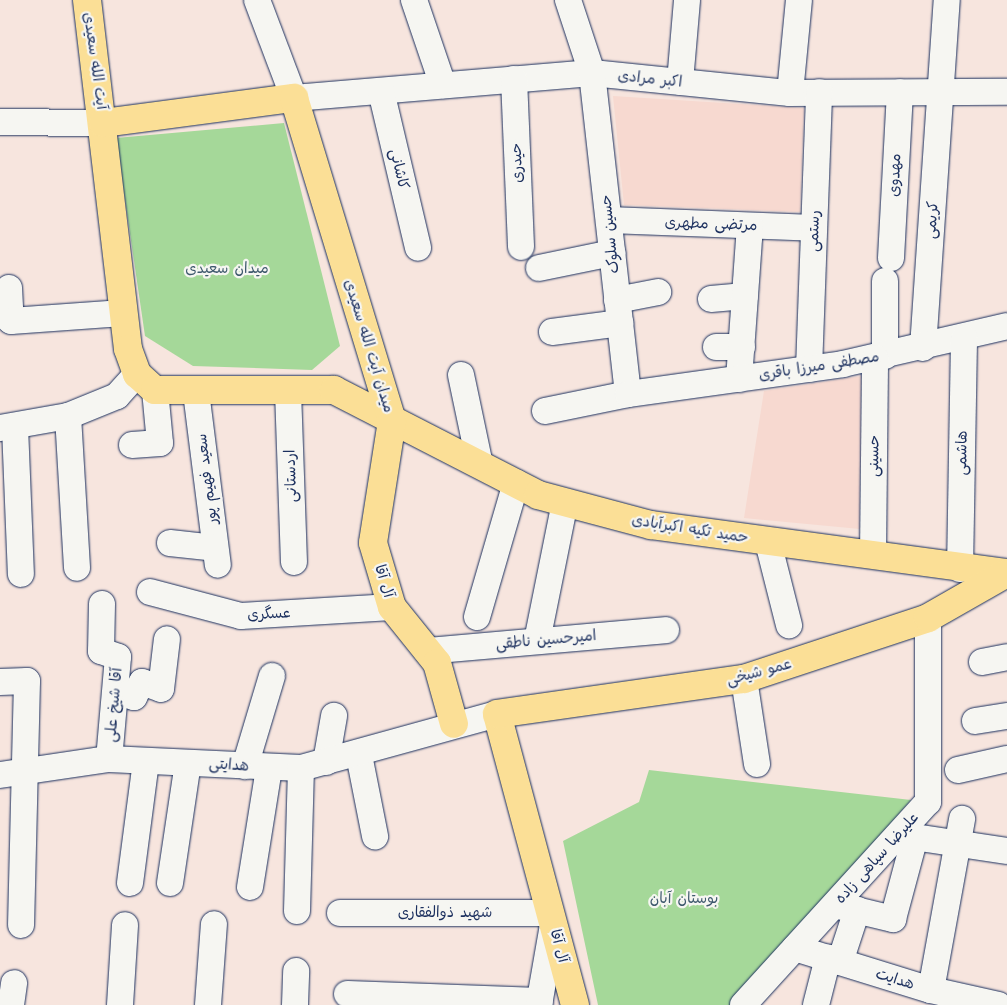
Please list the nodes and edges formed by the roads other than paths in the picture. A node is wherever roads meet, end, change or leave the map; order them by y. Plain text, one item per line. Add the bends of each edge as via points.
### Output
1 (87, 0) edge
2 (256, 0) edge
3 (414, 0) edge
4 (568, 0) edge
5 (687, 0) edge
6 (798, 0) edge
7 (947, 0) edge
8 (592, 73) junction
9 (514, 80) junction
10 (680, 82) junction
11 (443, 85) junction
12 (380, 90) junction
13 (819, 92) junction
14 (900, 92) junction
15 (941, 92) junction
16 (1007, 92) edge
17 (790, 93) junction
18 (294, 98) junction
19 (0, 122) edge
20 (103, 123) junction
21 (609, 220) junction
22 (750, 226) junction
23 (814, 228) junction
24 (521, 247) dead end
25 (418, 248) dead end
26 (612, 253) junction
27 (539, 268) dead end
28 (9, 288) dead end
29 (658, 292) dead end
30 (745, 296) junction
31 (711, 299) dead end
32 (619, 311) junction
33 (123, 313) junction
34 (1007, 326) edge
35 (552, 332) dead end
36 (964, 338) junction
37 (716, 347) dead end
38 (742, 347) junction
39 (923, 348) junction
40 (880, 357) junction
41 (809, 369) junction
42 (461, 375) dead end
43 (739, 379) junction
44 (146, 382) junction
45 (288, 391) junction
46 (196, 392) junction
47 (628, 394) junction
48 (546, 411) dead end
49 (68, 416) junction
50 (392, 421) junction
51 (8, 428) edge
52 (132, 445) dead end
53 (480, 465) junction
54 (516, 483) junction
55 (564, 502) junction
56 (768, 542) junction
57 (170, 543) dead end
58 (873, 555) junction
59 (294, 562) dead end
60 (77, 568) dead end
61 (960, 570) junction
62 (21, 574) dead end
63 (1006, 574) edge
64 (150, 592) dead end
65 (102, 604) dead end
66 (392, 607) junction
67 (477, 617) dead end
68 (928, 618) junction
69 (789, 625) dead end
70 (666, 630) dead end
71 (168, 639) dead end
72 (537, 641) junction
73 (427, 651) junction
74 (1007, 657) edge
75 (982, 662) dead end
76 (272, 676) dead end
77 (744, 679) junction
78 (0, 682) edge
79 (118, 692) junction
80 (497, 714) junction
81 (334, 716) dead end
82 (1007, 716) edge
83 (975, 721) dead end
84 (454, 724) junction
85 (359, 755) junction
86 (109, 759) junction
87 (1007, 759) edge
88 (146, 761) junction
89 (326, 762) junction
90 (188, 763) junction
91 (757, 764) dead end
92 (257, 767) junction
93 (301, 768) junction
94 (958, 770) dead end
95 (12, 773) edge
96 (960, 832) junction
97 (375, 836) dead end
98 (908, 836) junction
99 (1007, 851) edge
100 (130, 883) dead end
101 (170, 883) dead end
102 (250, 886) dead end
103 (846, 908) junction
104 (297, 911) dead end
105 (340, 913) dead end
106 (552, 919) junction
107 (214, 924) dead end
108 (21, 925) dead end
109 (125, 925) dead end
110 (795, 948) junction
111 (834, 960) junction
112 (296, 971) dead end
113 (916, 993) edge
114 (347, 994) dead end
115 (386, 1000) edge
116 (540, 1003) edge
117 (120, 1005) edge
118 (208, 1005) edge
119 (295, 1005) edge
120 (575, 1005) edge
121 (743, 1005) edge
122 (816, 1005) edge
123 (998, 1005) edge

1 - 20 main road, آیت الله سعیدی
2 - 18 street
3 - 11 street
4 - 8 street, حسین سلوک
5 - 10 street
6 - 17 street
7 - 15 street, کریمی
8 - 9 street, اکبر مرادی
8 - 10 street, اکبر مرادی
8 - 21 street, حسین سلوک
9 - 11 street, اکبر مرادی
9 - 24 street, حیدری
10 - 17 street, اکبر مرادی
11 - 12 street, اکبر مرادی
12 - 18 street, اکبر مرادی
12 - 25 street, کاشانی
13 - 14 street, اکبر مرادی
13 - 17 street, اکبر مرادی
13 - 23 street, رستمی
14 - 15 street, اکبر مرادی
14 - 40 street, مهدوی
15 - 16 street, اکبر مرادی
15 - 39 street, کریمی
18 - 20 main road
18 - 50 main road, میدان آیت الله سعیدی
19 - 20 street
20 - 33 main road
21 - 22 street, مرتضی مطهری
21 - 26 street, حسین سلوک
22 - 23 street, مرتضی مطهری
22 - 30 street
23 - 41 street, رستمی
26 - 27 street
26 - 32 street, حسین سلوک
28 - 33 street via 11,321
29 - 32 street
30 - 31 street
30 - 38 street
32 - 35 street
32 - 47 street, حسین سلوک
33 - 44 main road
34 - 36 street, مصطفی میرزا باقری
36 - 39 street, مصطفی میرزا باقری
36 - 61 street, هاشمی
37 - 38 street
38 - 43 street
39 - 40 street, مصطفی میرزا باقری
40 - 41 street, مصطفی میرزا باقری
40 - 58 street, حسینی
41 - 43 street, مصطفی میرزا باقری
42 - 53 street
43 - 47 street, مصطفی میرزا باقری
44 - 46 main road, میدان آیت الله سعیدی
44 - 49 street
44 - 52 street via 160,442
45 - 46 main road, میدان آیت الله سعیدی
45 - 50 main road, میدان آیت الله سعیدی via 334,390
45 - 59 street, اردستانی
46 - 57 street, سعید فهیم پور via 217,556
47 - 48 street, مصطفی میرزا باقری
49 - 51 street
49 - 60 street
50 - 53 main road, حمید تکیه اکبرآبادی
50 - 66 main road, آل آقا via 373,543
51 - 62 street
53 - 54 main road, حمید تکیه اکبرآبادی
54 - 55 main road, حمید تکیه اکبرآبادی
54 - 67 street
55 - 56 main road, حمید تکیه اکبرآبادی via 651,525
55 - 72 street
56 - 58 main road, حمید تکیه اکبرآبادی
56 - 69 street
58 - 61 main road, حمید تکیه اکبرآبادی
61 - 63 main road, حمید تکیه اکبرآبادی
63 - 68 main road, عمو شیخی
64 - 66 street, عسگری via 242,616
65 - 79 street, آقا شیخ علی via 101,651 118,657
66 - 73 main road, آل آقا
68 - 77 main road, عمو شیخی
68 - 98 street, علیرضا سپاهی زاده via 928,802
70 - 72 street, امیرحسین ناطقی
71 - 79 street via 161,689 142,682 134,696
72 - 73 street, امیرحسین ناطقی
73 - 84 main road, آل آقا via 437,663
74 - 75 street
76 - 92 street
77 - 80 main road, عمو شیخی
77 - 91 street
78 - 95 street via 27,682
79 - 86 street, آقا شیخ علی
80 - 84 street, هدایتی
80 - 106 main road, آل آقا
81 - 89 street
82 - 83 street
84 - 85 street, هدایتی
85 - 89 street, هدایتی
85 - 97 street
86 - 88 street, هدایتی
86 - 95 street, هدایتی
87 - 94 street
88 - 90 street, هدایتی
88 - 100 street
89 - 93 street, هدایتی
90 - 92 street, هدایتی
90 - 101 street
92 - 93 street, هدایتی
92 - 102 street
93 - 104 street
95 - 108 street
96 - 98 street
96 - 99 street
96 - 113 street
98 - 103 street, علیرضا سپاهی زاده
98 - 103 street via 893,919
103 - 110 street, علیرضا سپاهی زاده
103 - 111 street
105 - 106 street, شهید ذوالفقاری
106 - 116 street
106 - 120 main road, آل آقا
107 - 118 street
109 - 117 street
110 - 111 street, هدایت
110 - 121 street, علیرضا سپاهی زاده
111 - 113 street, هدایت
111 - 122 street
112 - 119 street
113 - 123 street, هدایت
114 - 115 street
115 - 116 street

